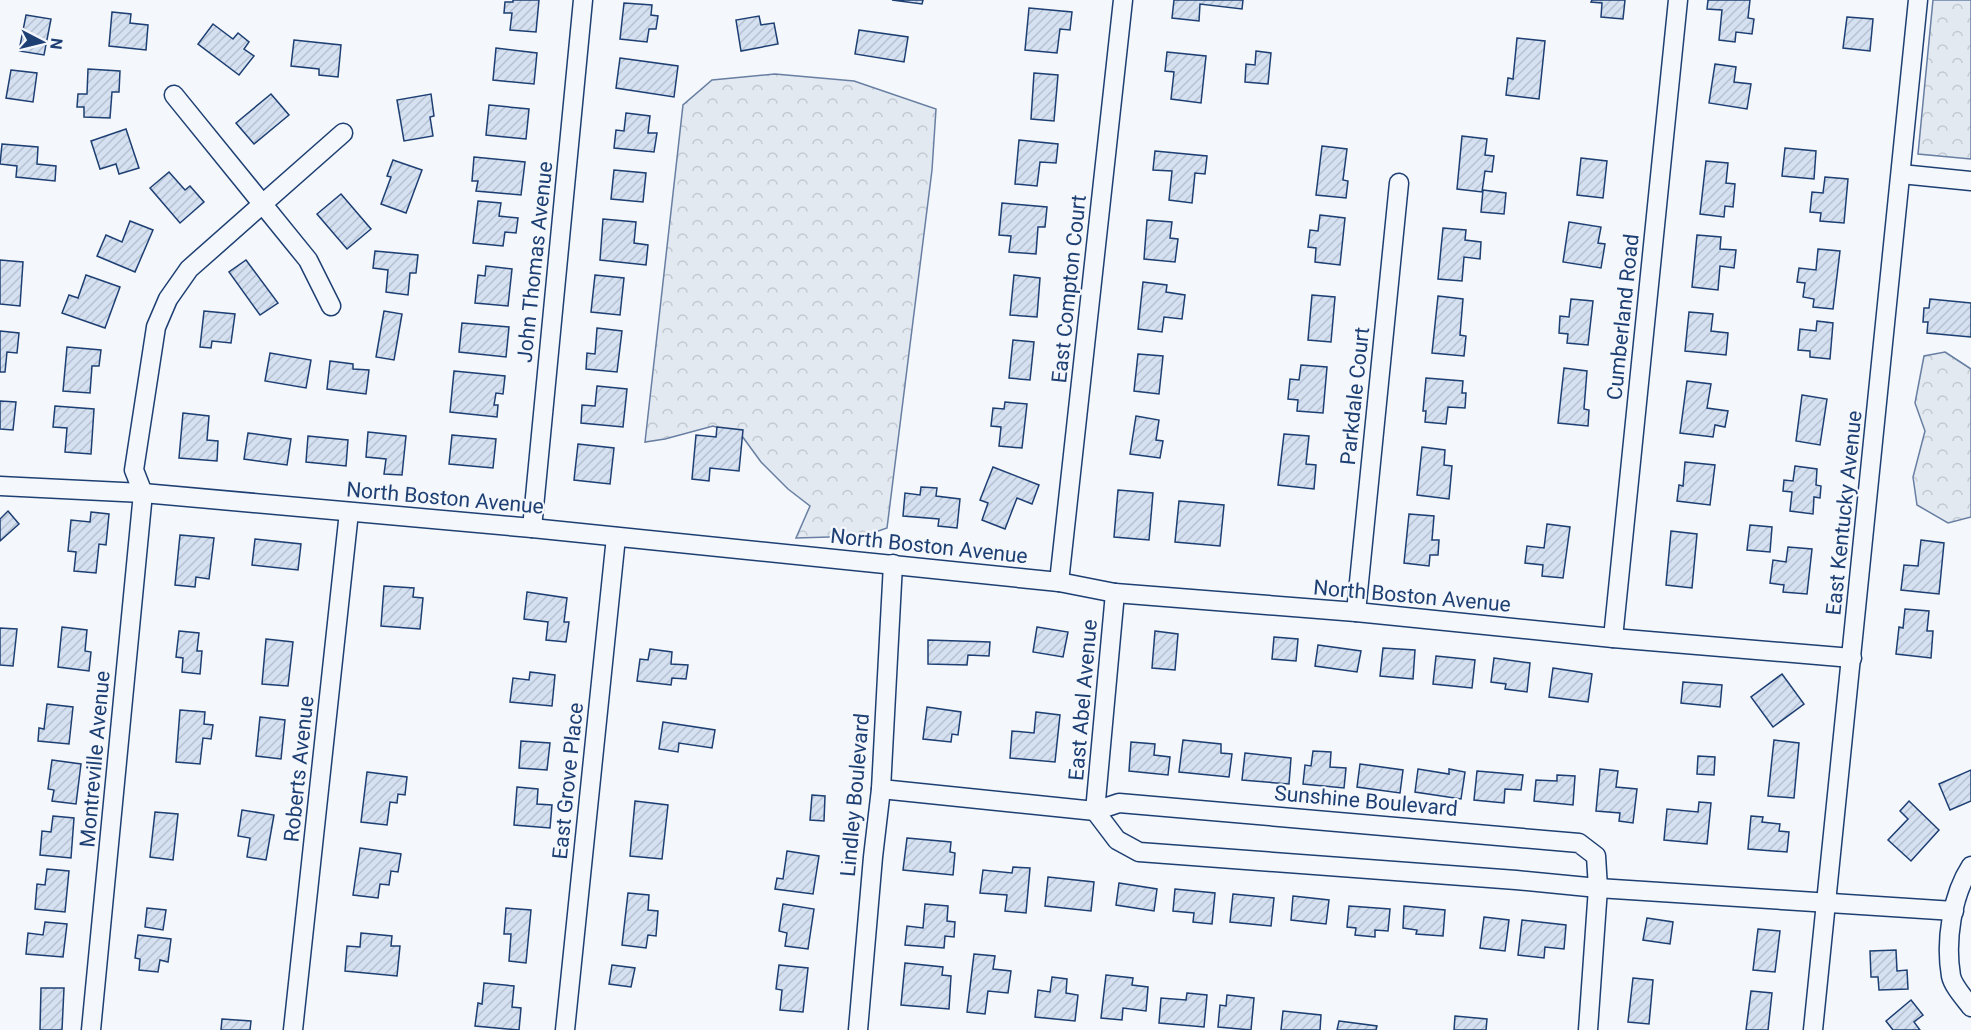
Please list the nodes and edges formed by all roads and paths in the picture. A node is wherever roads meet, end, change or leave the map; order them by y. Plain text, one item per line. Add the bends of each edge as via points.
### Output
1 (583, 0) edge
2 (1123, 0) edge
3 (1678, 0) edge
4 (1918, 0) edge
5 (174, 94) dead end
6 (344, 133) dead end
7 (1901, 174) junction
8 (1971, 181) edge
9 (1399, 183) dead end
10 (263, 204) junction
11 (331, 306) dead end
12 (0, 486) edge
13 (143, 493) junction
14 (349, 512) junction
15 (532, 528) junction
16 (616, 537) junction
17 (893, 564) junction
18 (1059, 582) junction
19 (1115, 593) junction
20 (1356, 612) junction
21 (1613, 638) junction
22 (1852, 658) junction
23 (881, 789) junction
24 (1095, 811) junction
25 (1971, 866) edge
26 (1598, 888) junction
27 (1827, 902) junction
28 (1954, 911) junction
29 (1971, 1008) edge
30 (91, 1030) edge
31 (293, 1030) edge
32 (565, 1030) edge
33 (858, 1030) edge
34 (1588, 1030) edge
35 (1813, 1030) edge

1 - 15 street, John Thomas Avenue
2 - 18 street, East Compton Court
3 - 21 street, Cumberland Road
4 - 7 street, East Kentucky Avenue
5 - 10 street
6 - 10 street
7 - 8 street
7 - 22 street, East Kentucky Avenue
9 - 20 street, Parkdale Court
10 - 11 street via 308,260
10 - 13 street via 189,268 168,299 156,327 134,470
12 - 13 street, North Boston Avenue
13 - 14 street, North Boston Avenue
13 - 30 street, Montreville Avenue
14 - 15 street, North Boston Avenue
14 - 31 street, Roberts Avenue
15 - 16 street, North Boston Avenue
16 - 17 street, North Boston Avenue
16 - 32 street, East Grove Place
17 - 18 street, North Boston Avenue
17 - 23 street, Lindley Boulevard
18 - 19 street, North Boston Avenue
19 - 20 street, North Boston Avenue
19 - 24 street, East Abel Avenue
20 - 21 street, North Boston Avenue
21 - 22 street, North Boston Avenue
22 - 27 street, East Kentucky Avenue
23 - 24 street, Sunshine Boulevard
23 - 33 street, Lindley Boulevard
24 - 26 street via 1117,840 1139,852
24 - 26 street, Sunshine Boulevard via 1119,803 1579,843 1596,856
25 - 28 street via 1956,896
26 - 27 street
26 - 34 street, Sunshine Boulevard
27 - 28 street
27 - 35 street, East Kentucky Avenue
28 - 29 street via 1949,936 1951,978

